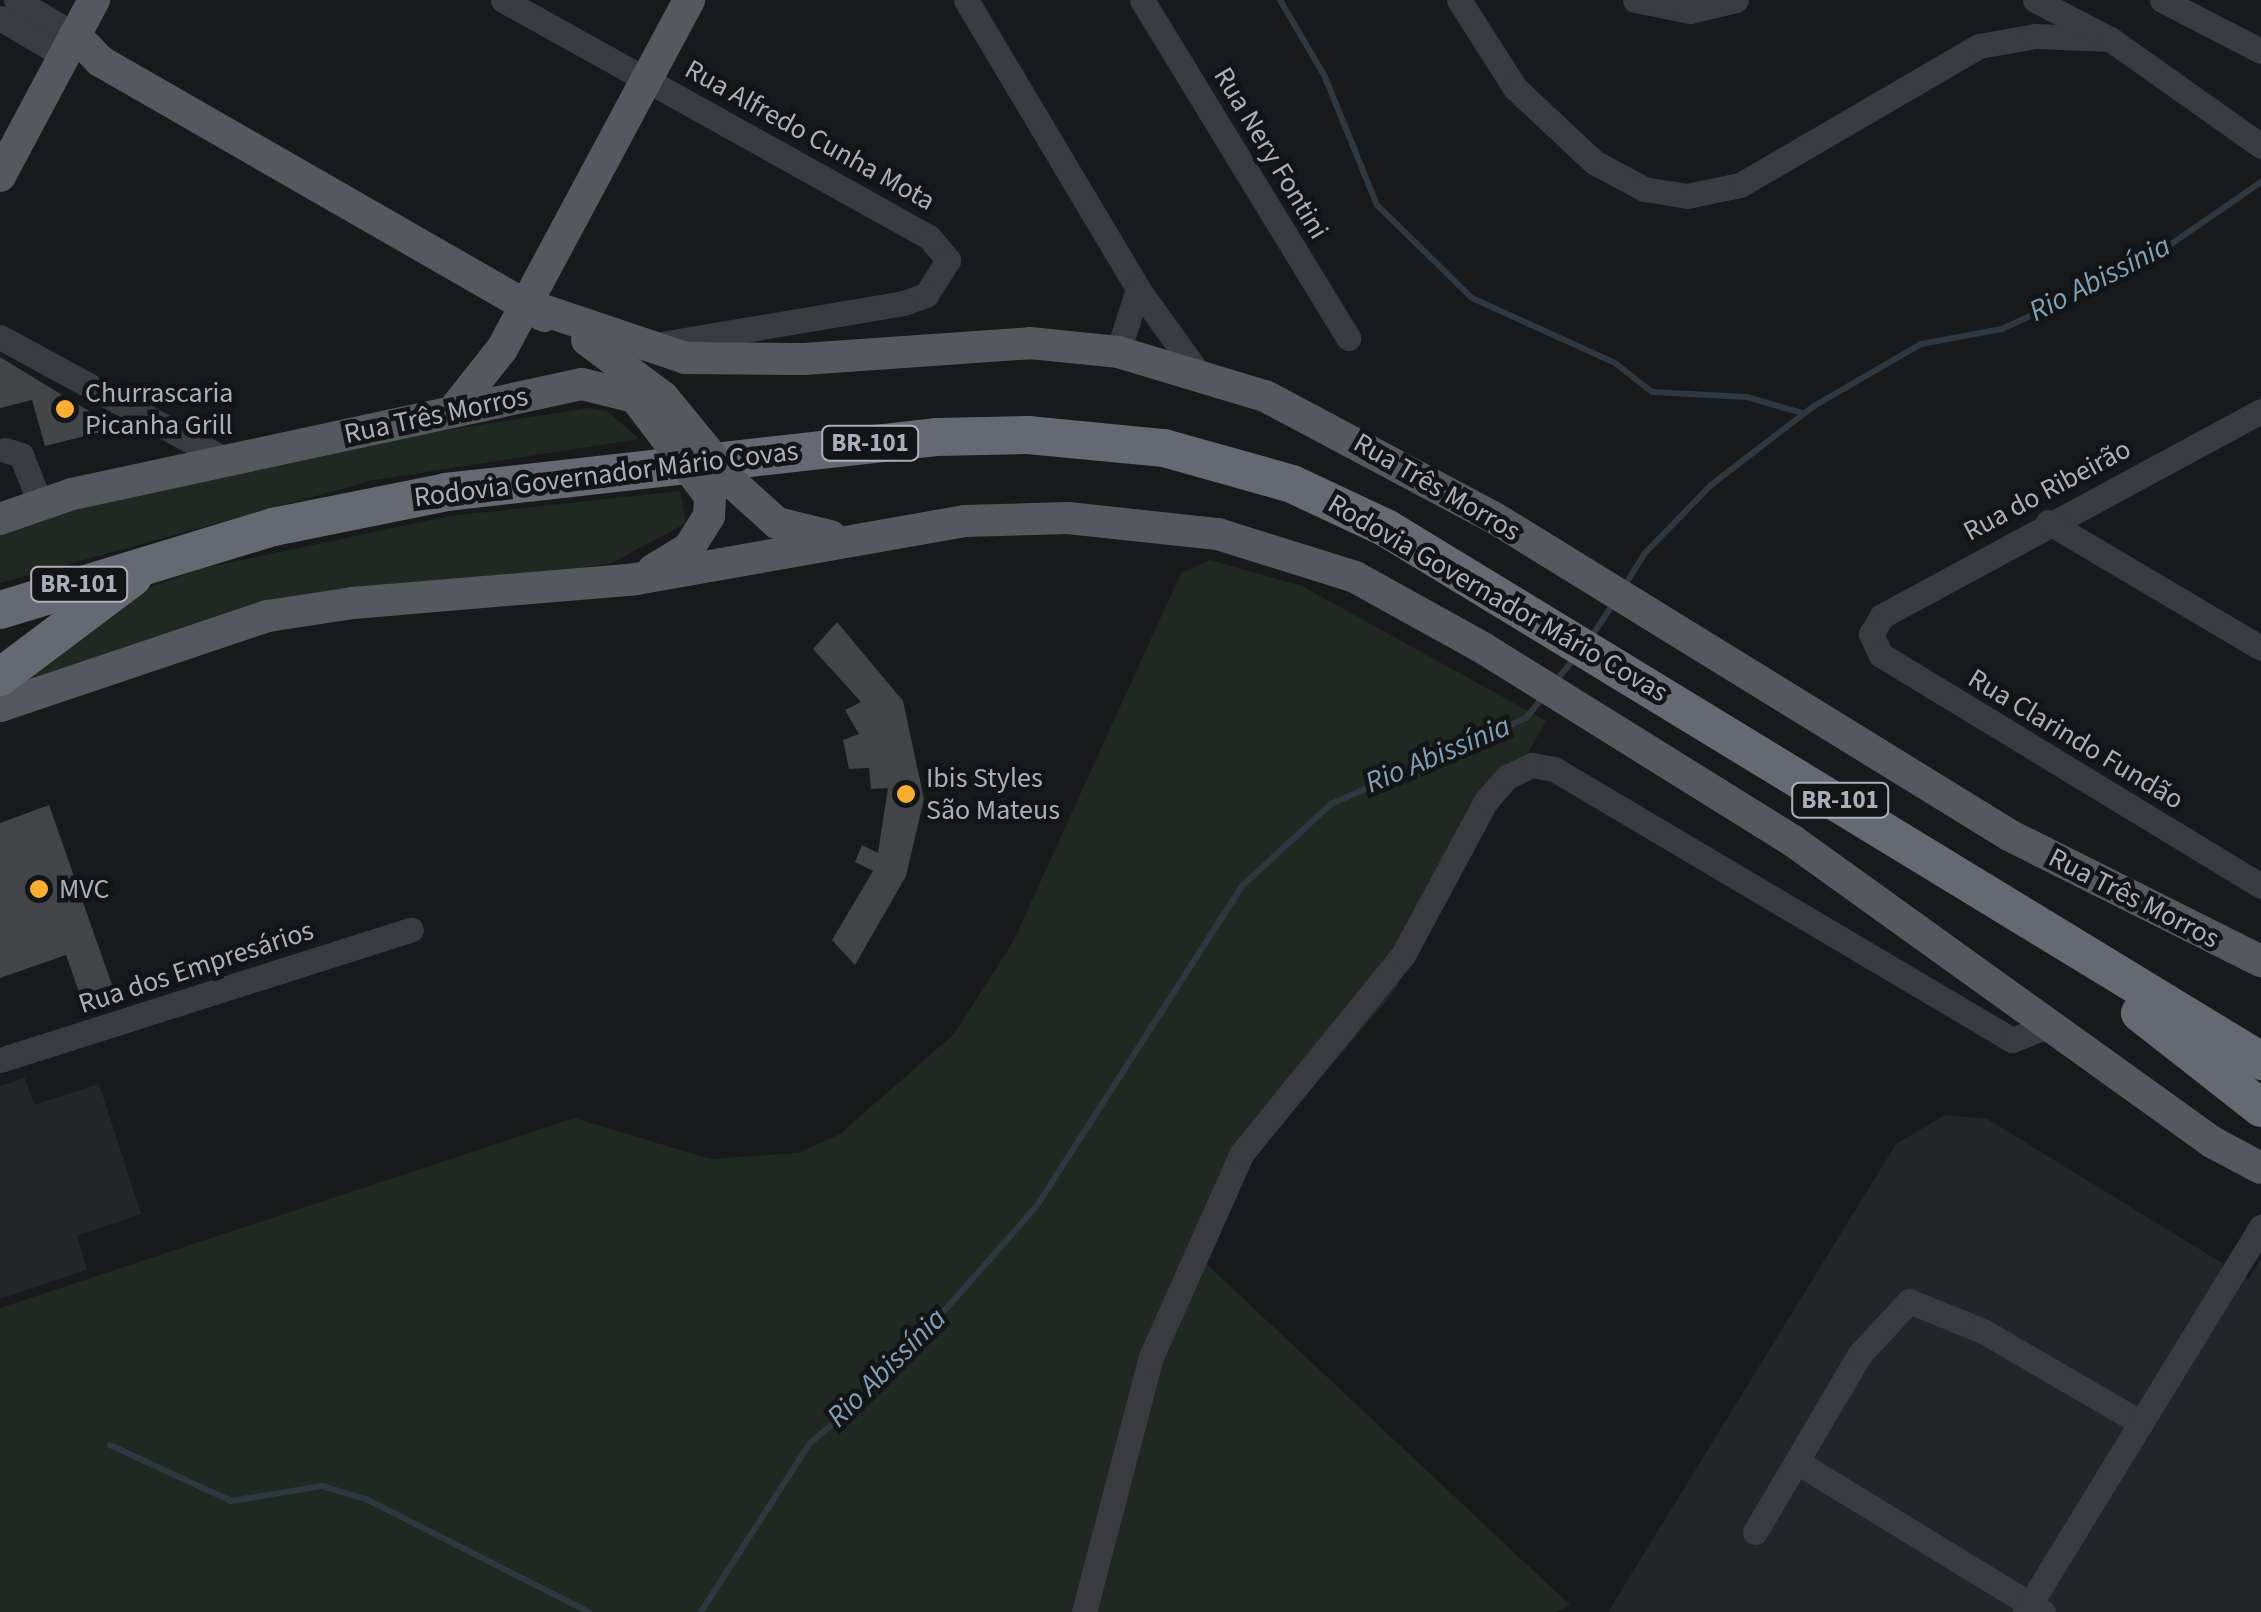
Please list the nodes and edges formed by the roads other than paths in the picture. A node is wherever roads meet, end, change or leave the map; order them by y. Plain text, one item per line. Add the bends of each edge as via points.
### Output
1 (94, 0) edge
2 (503, 0) edge
3 (689, 0) edge
4 (966, 0) edge
5 (1142, 0) edge
6 (1459, 0) edge
7 (1635, 0) edge
8 (1736, 0) edge
9 (2035, 0) edge
10 (2162, 0) edge
11 (7, 23) edge
12 (2110, 39) junction
13 (69, 46) junction
14 (2261, 51) edge
15 (646, 77) junction
16 (2261, 146) edge
17 (0, 176) edge
18 (1138, 290) junction
19 (525, 304) junction
20 (0, 336) edge
21 (1348, 338) dead end
22 (644, 347) junction
23 (1118, 352) junction
24 (1196, 370) junction
25 (649, 397) junction
26 (452, 412) junction
27 (2255, 420) edge
28 (5, 450) dead end
29 (226, 460) junction
30 (723, 491) junction
31 (40, 503) junction
32 (0, 520) edge
33 (2048, 522) junction
34 (858, 539) junction
35 (158, 558) junction
36 (636, 580) junction
37 (0, 610) edge
38 (1871, 634) joint
39 (2261, 648) edge
40 (0, 677) edge
41 (0, 706) edge
42 (2261, 886) edge
43 (410, 930) dead end
44 (2059, 935) junction
45 (2261, 962) edge
46 (2153, 993) junction
47 (2053, 1024) junction
48 (2261, 1030) edge
49 (0, 1060) edge
50 (2261, 1061) edge
51 (2261, 1108) edge
52 (2261, 1168) edge
53 (2261, 1227) edge
54 (2141, 1423) junction
55 (1797, 1462) junction
56 (1754, 1532) dead end
57 (2033, 1609) edge
58 (1084, 1612) edge

1 - 13 main road
2 - 15 street, Rua Alfredo Cunha Mota
3 - 15 main road
4 - 18 street
5 - 21 street, Rua Nery Fontini
6 - 12 street via 1514,88 1594,162 1644,189 1686,196 1740,185 1979,46 2035,36
7 - 8 street via 1690,10
9 - 12 street
10 - 14 street
11 - 13 street
12 - 16 street
13 - 17 main road
13 - 19 main road
15 - 19 main road
15 - 22 street, Rua Alfredo Cunha Mota via 929,237 948,260 926,295 904,303
18 - 23 street
18 - 24 street
19 - 22 main road, Rua Três Morros via 561,310
19 - 25 main road via 614,356
19 - 26 main road via 486,374
20 - 29 street
22 - 23 main road, Rua Três Morros via 710,360 956,344
23 - 24 main road, Rua Três Morros
24 - 45 main road, Rua Três Morros via 1339,430 2009,835
25 - 26 main road, Rua Três Morros via 582,384
25 - 30 main road, bridge
26 - 29 main road, Rua Três Morros
27 - 33 street, Rua do Ribeirão
28 - 31 street via 21,455
29 - 31 main road, Rua Três Morros
30 - 34 main road via 777,523
30 - 36 main road via 690,548
31 - 32 main road, Rua Três Morros
33 - 38 street, Rua do Ribeirão via 1882,616
33 - 39 street
34 - 36 main road
34 - 47 main road via 965,521 1068,518 1218,534 1356,577 1483,648 1793,842
35 - 37 highway, Rodovia Governador Mário Covas / BR-101
35 - 40 highway
35 - 44 highway, Rodovia Governador Mário Covas / BR-101 via 446,492 740,454 1028,435 1164,448 1292,484 1386,528
36 - 41 main road via 268,616
38 - 42 street, Rua Clarindo Fundão via 1880,655
43 - 49 street, Rua dos Empresários
44 - 46 highway, Rodovia Governador Mário Covas / BR-101
44 - 51 highway via 2122,998
46 - 48 highway via 2192,1000
46 - 50 highway, Rodovia Governador Mário Covas / BR-101
47 - 52 main road via 2212,1142
47 - 58 street via 2012,1040 1554,768 1532,765 1507,777 1486,801 1403,955 1242,1152 1151,1357
53 - 54 street
54 - 55 street via 1983,1331 1909,1301 1860,1354
54 - 57 street
55 - 56 street
55 - 57 street

